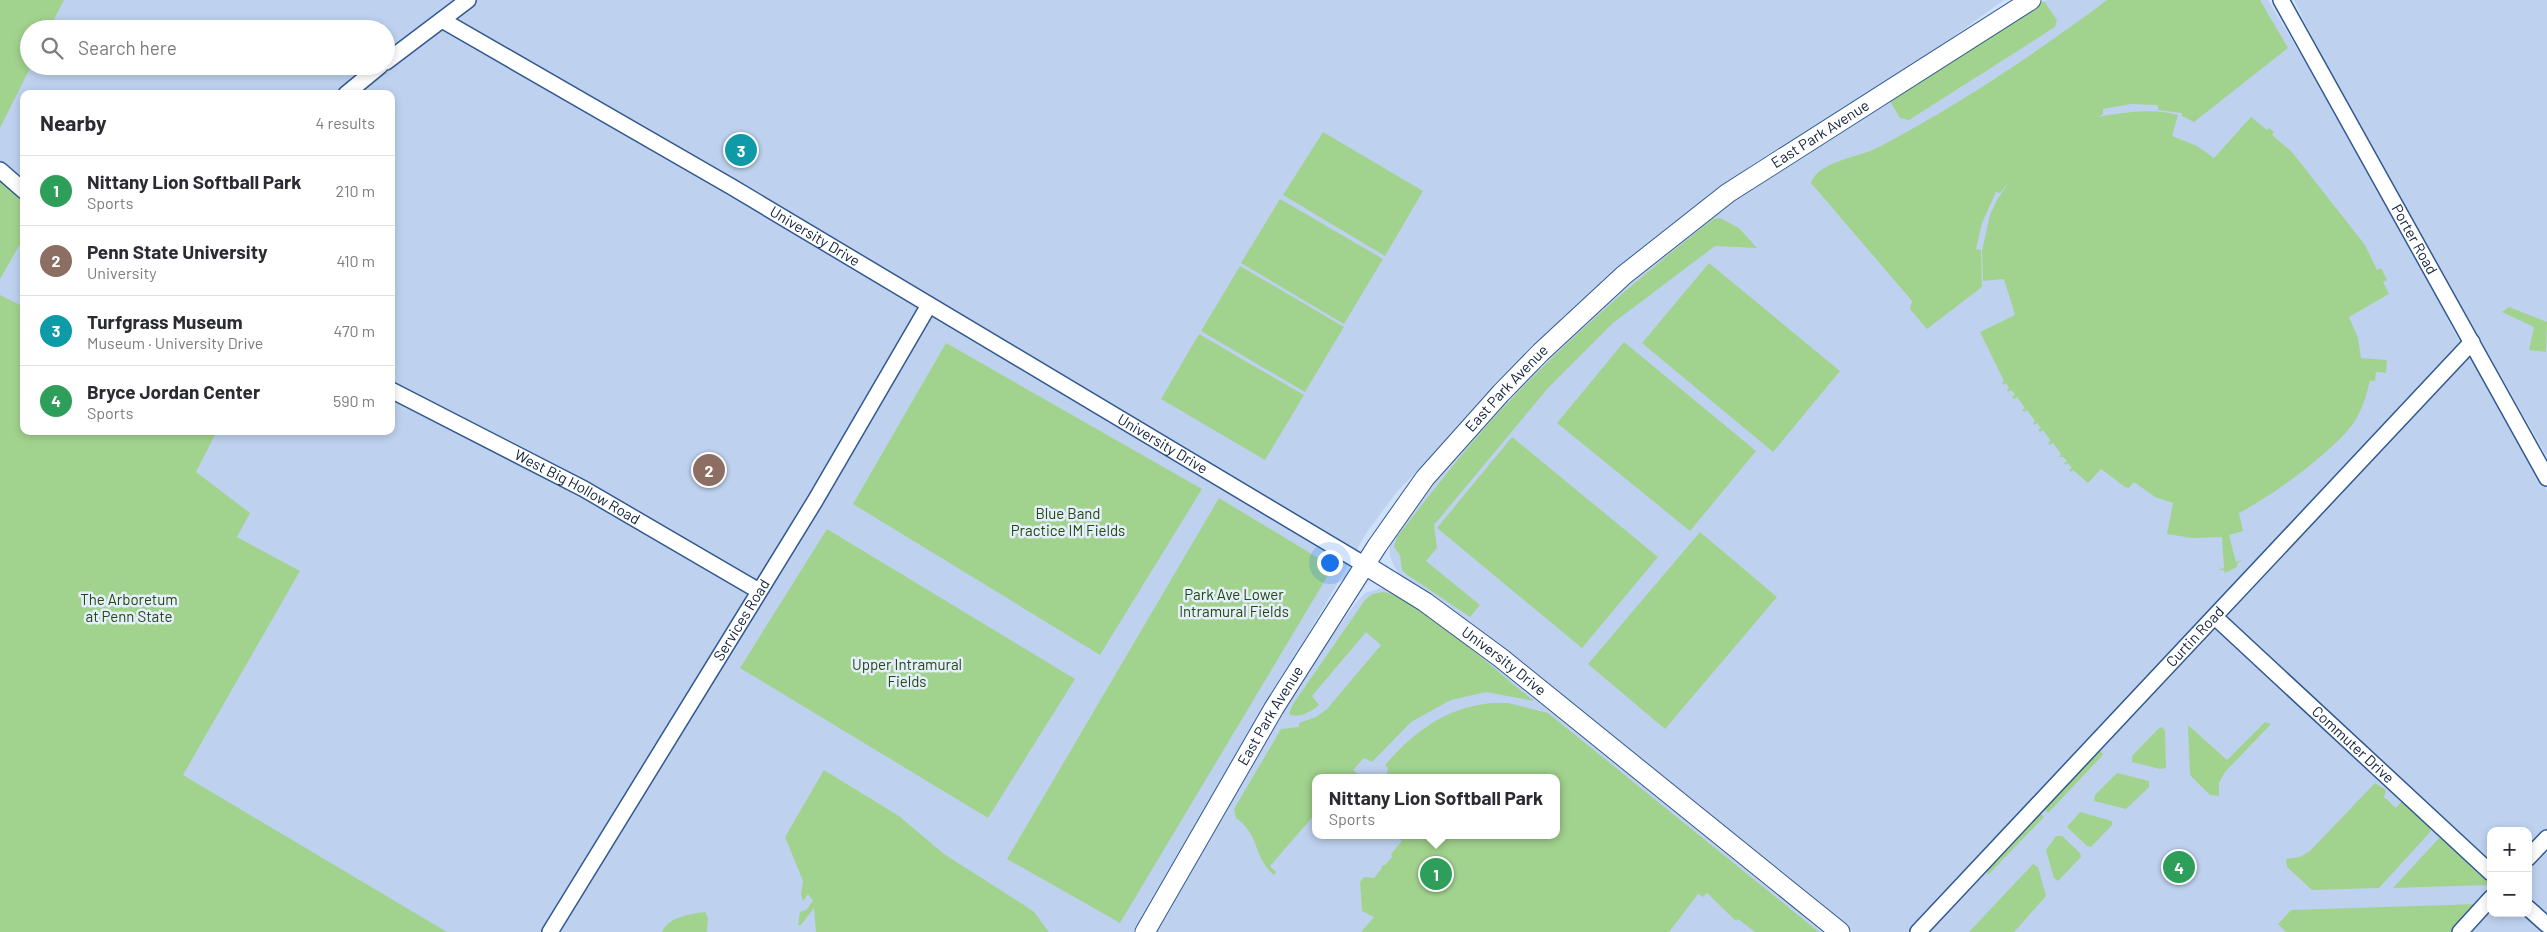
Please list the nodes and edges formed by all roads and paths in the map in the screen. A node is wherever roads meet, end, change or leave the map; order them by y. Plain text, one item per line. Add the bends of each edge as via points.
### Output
1 (468, 0) edge
2 (2031, 0) edge
3 (2281, 0) edge
4 (442, 20) junction
5 (395, 55) edge
6 (369, 75) edge
7 (351, 90) edge
8 (0, 170) edge
9 (20, 188) edge
10 (929, 305) junction
11 (2472, 342) junction
12 (395, 392) edge
13 (2547, 478) edge
14 (1365, 565) junction
15 (759, 591) junction
16 (2215, 617) junction
17 (2547, 838) edge
18 (2532, 854) edge
19 (2490, 872) edge
20 (2487, 902) edge
21 (2532, 912) edge
22 (2547, 926) edge
23 (550, 932) edge
24 (1145, 932) edge
25 (1840, 932) edge
26 (1918, 932) edge
27 (2460, 932) edge

1 - 4 street
2 - 14 main road, East Park Avenue via 1762,170 1688,223 1624,275 1541,352 1468,428 1405,504
3 - 11 street, Porter Road
4 - 5 street
4 - 10 street, University Drive
6 - 7 street
8 - 9 street
10 - 14 street, University Drive
10 - 15 street, Services Road
11 - 13 street, Porter Road
11 - 16 street, Curtin Road
12 - 15 street, West Big Hollow Road via 584,489
14 - 24 main road, East Park Avenue via 1274,708
14 - 25 main road, University Drive via 1425,602 1501,658
15 - 23 street, Services Road
16 - 19 street, Commuter Drive
16 - 26 street, Curtin Road
17 - 18 street
20 - 27 street
21 - 22 street

